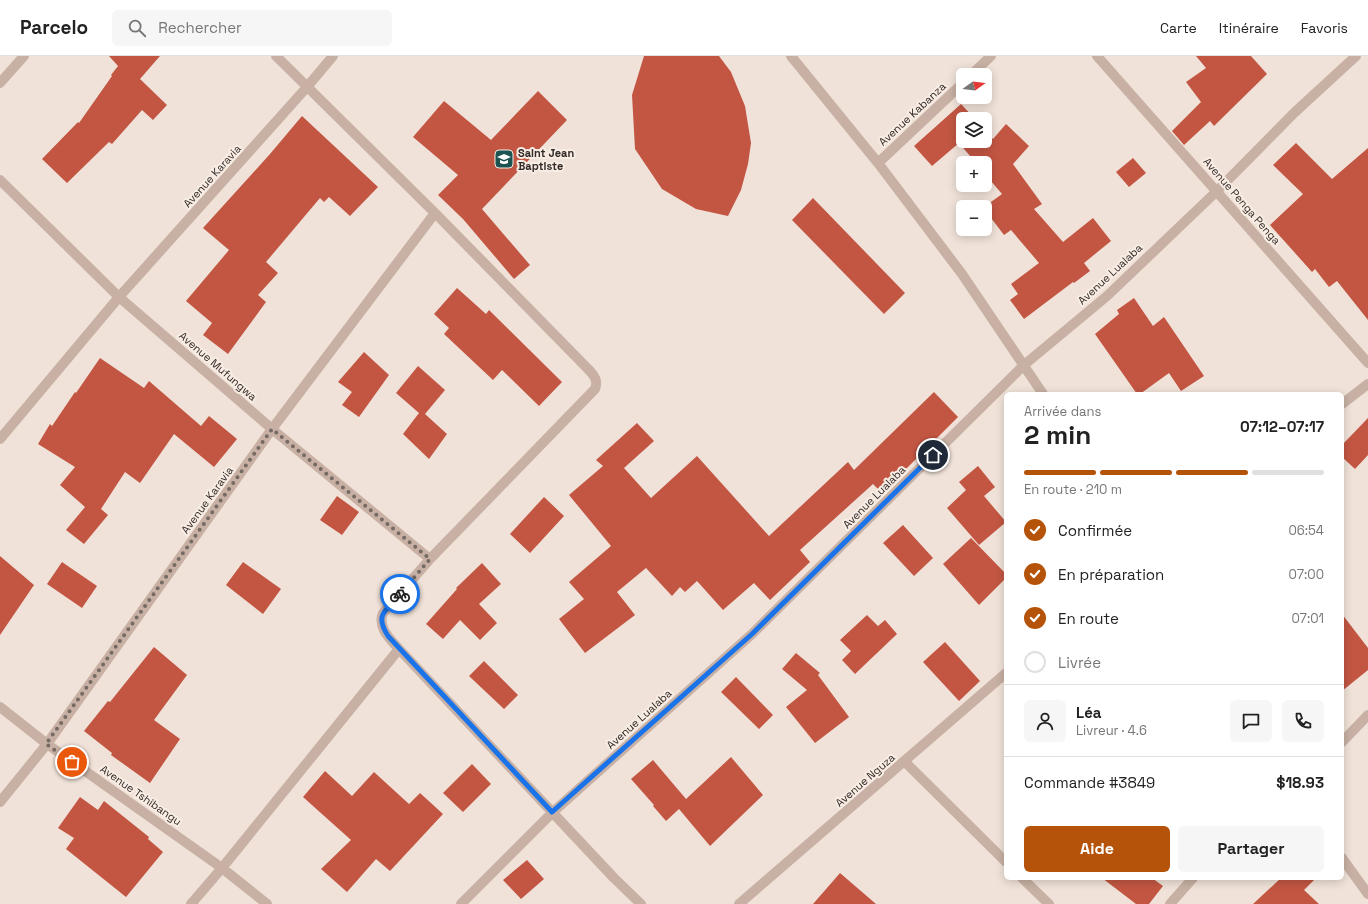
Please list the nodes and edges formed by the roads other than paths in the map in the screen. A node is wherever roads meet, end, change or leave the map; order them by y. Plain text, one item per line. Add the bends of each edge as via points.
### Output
1 (24, 56) edge
2 (276, 56) edge
3 (333, 56) edge
4 (791, 56) edge
5 (991, 56) edge
6 (1097, 56) edge
7 (1356, 56) edge
8 (978, 68) edge
9 (0, 83) edge
10 (307, 87) junction
11 (956, 90) edge
12 (878, 163) junction
13 (0, 180) edge
14 (1217, 191) junction
15 (435, 213) junction
16 (119, 297) junction
17 (1368, 363) edge
18 (1024, 365) junction
19 (1368, 384) edge
20 (1042, 392) edge
21 (1344, 402) edge
22 (272, 429) junction
23 (0, 439) edge
24 (430, 559) junction
25 (399, 648) junction
26 (1004, 675) edge
27 (0, 707) edge
28 (1368, 715) edge
29 (1344, 740) edge
30 (46, 744) junction
31 (904, 761) junction
32 (0, 802) edge
33 (552, 812) junction
34 (1004, 860) edge
35 (1344, 861) edge
36 (222, 868) junction
37 (1024, 880) edge
38 (1191, 880) edge
39 (1368, 894) edge
40 (191, 904) edge
41 (267, 904) edge
42 (461, 904) edge
43 (641, 904) edge
44 (739, 904) edge
45 (1049, 904) edge
46 (1170, 904) edge

1 - 9 street
2 - 10 street
3 - 10 street, Avenue Karavia
4 - 12 street
5 - 8 street
6 - 14 street, Avenue Penga Penga
7 - 14 street, Avenue Lualaba via 1294,113
10 - 15 street
10 - 16 street, Avenue Karavia
11 - 12 street, Avenue Kabanza
12 - 18 street via 962,274
13 - 16 street, Avenue Mufungwa
14 - 17 street, Avenue Penga Penga
14 - 18 street, Avenue Lualaba via 1107,296
15 - 22 street, Avenue Karavia
15 - 24 street via 590,370 595,377 596,385 595,390
16 - 22 street, Avenue Mufungwa
16 - 23 street, Avenue Karavia
18 - 20 street
18 - 33 street, Avenue Lualaba via 752,634
19 - 21 street
22 - 24 street, Avenue Mufungwa
22 - 30 street, Avenue Karavia
24 - 25 street via 383,613 383,627
25 - 33 street
25 - 36 street
26 - 31 street, Avenue Nguza
27 - 30 street, Avenue Tshibangu
28 - 29 street
30 - 32 street, Avenue Karavia
30 - 36 street, Avenue Tshibangu
31 - 34 street
31 - 44 street, Avenue Nguza
33 - 42 street, Avenue Lualaba
33 - 43 street
35 - 39 street
36 - 40 street
36 - 41 street, Avenue Tshibangu
37 - 45 street
38 - 46 street

